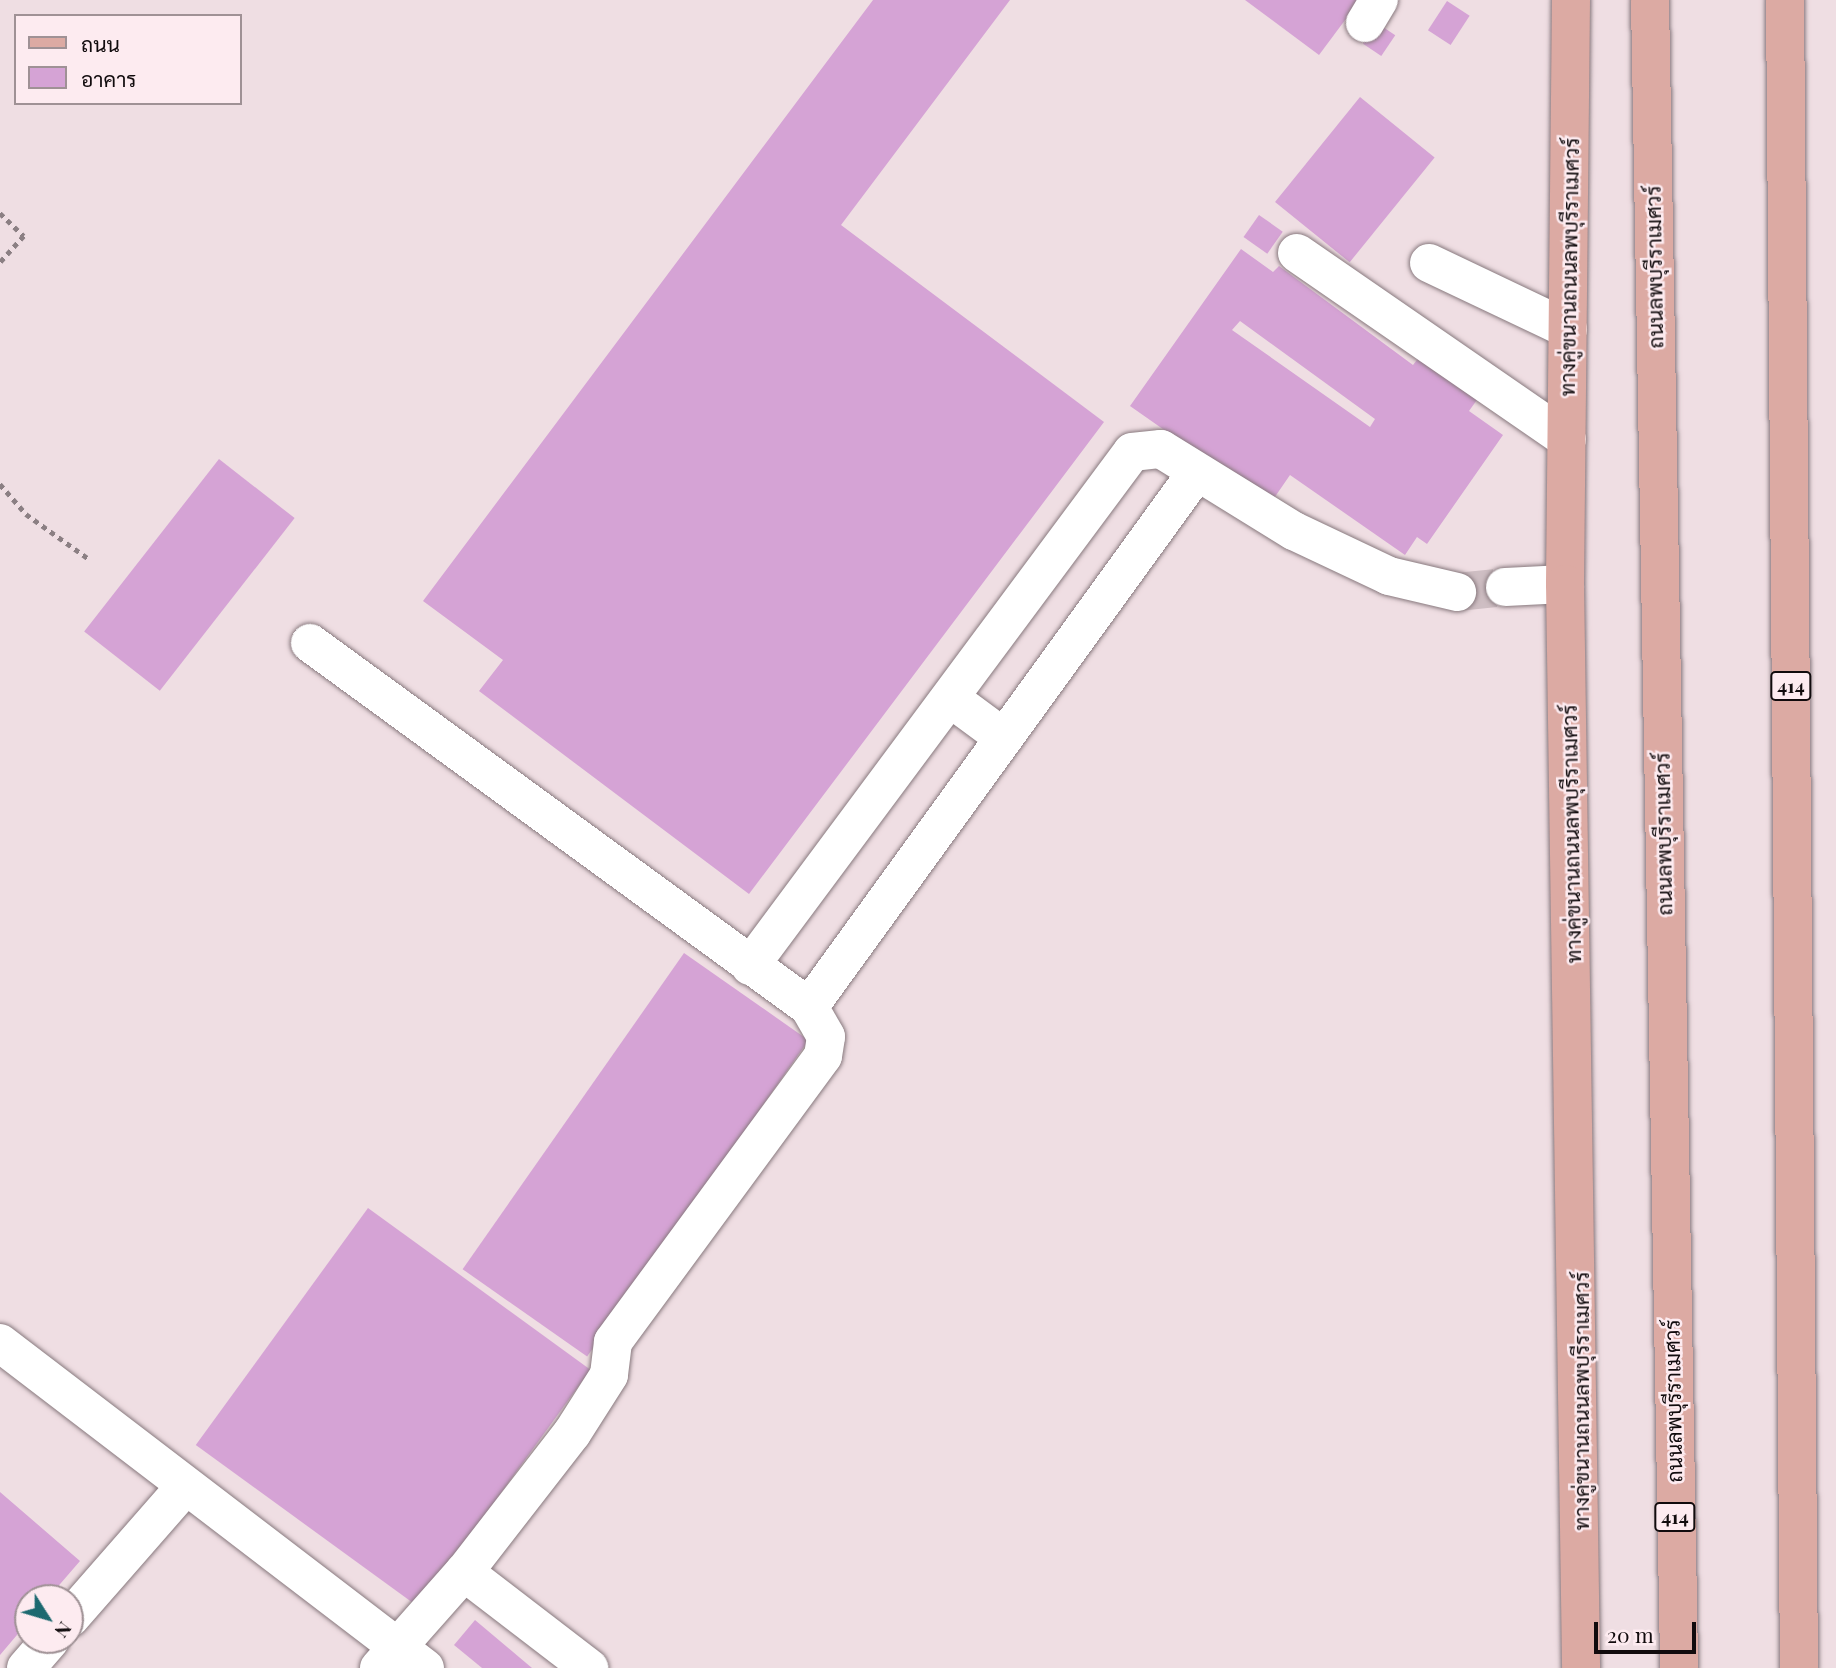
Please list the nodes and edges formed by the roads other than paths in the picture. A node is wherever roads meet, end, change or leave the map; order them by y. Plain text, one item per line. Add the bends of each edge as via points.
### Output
1 (1571, 0) edge
2 (1641, 0) edge
3 (1650, 0) edge
4 (1787, 0) edge
5 (1650, 61) junction
6 (1297, 253) dead end
7 (1429, 263) dead end
8 (1568, 329) junction
9 (1567, 439) junction
10 (1196, 473) junction
11 (1565, 584) junction
12 (1505, 587) tunnel mouth
13 (1457, 592) tunnel mouth
14 (310, 643) dead end
15 (950, 698) junction
16 (1004, 738) junction
17 (750, 966) junction
18 (809, 1007) junction
19 (0, 1343) edge
20 (184, 1489) junction
21 (464, 1572) junction
22 (84, 1602) edge
23 (38, 1654) edge
24 (400, 1661) edge
25 (26, 1668) edge
26 (589, 1668) edge
27 (1581, 1668) edge
28 (1679, 1668) edge
29 (1799, 1668) edge

1 - 8 main road, ทางคู่ขนานถนนลพบุรีราเมศวร์
2 - 5 main road
3 - 5 main road, ถนนลพบุรีราเมศวร์ / 414
4 - 29 main road, 414
5 - 28 main road, ถนนลพบุรีราเมศวร์ / 414
6 - 9 street
7 - 8 street
8 - 9 main road, ทางคู่ขนานถนนลพบุรีราเมศวร์
9 - 11 main road, ทางคู่ขนานถนนลพบุรีราเมศวร์
10 - 13 street via 1294,531 1390,576
10 - 15 street via 1161,449 1132,452
10 - 16 street
11 - 12 street
11 - 27 main road, ทางคู่ขนานถนนลพบุรีราเมศวร์
14 - 17 street
15 - 16 street
15 - 17 street
16 - 18 street
17 - 18 street
18 - 21 street via 825,1037 823,1056 613,1342 603,1386
19 - 20 street
20 - 22 street
20 - 24 street
21 - 24 street
21 - 26 street
23 - 25 street

